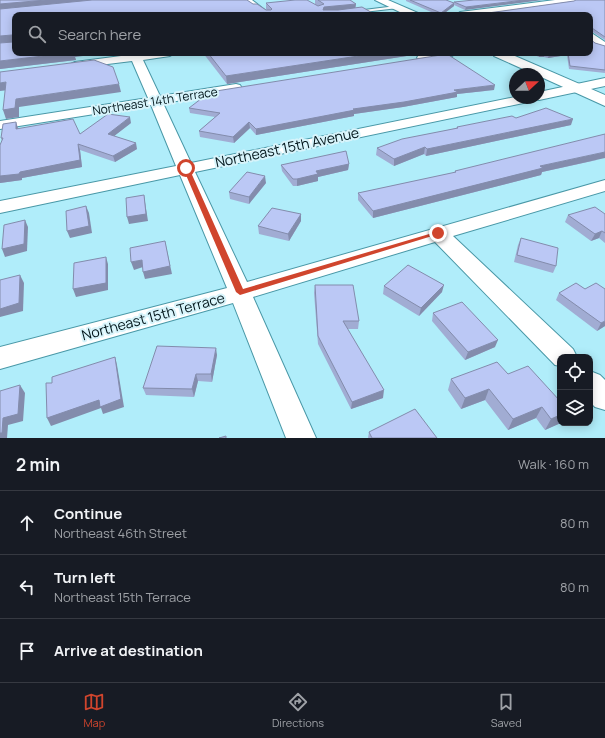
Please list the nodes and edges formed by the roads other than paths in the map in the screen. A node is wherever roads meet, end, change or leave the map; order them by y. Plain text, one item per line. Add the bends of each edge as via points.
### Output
1 (249, 0) edge
2 (380, 0) edge
3 (573, 0) edge
4 (396, 7) junction
5 (265, 12) edge
6 (352, 12) edge
7 (407, 12) edge
8 (483, 12) edge
9 (600, 31) edge
10 (593, 33) edge
11 (593, 37) edge
12 (605, 45) edge
13 (144, 56) edge
14 (432, 56) edge
15 (505, 56) edge
16 (136, 57) junction
17 (413, 59) edge
18 (61, 67) edge
19 (605, 82) edge
20 (250, 85) edge
21 (577, 88) junction
22 (545, 95) edge
23 (155, 100) junction
24 (605, 101) edge
25 (509, 102) edge
26 (0, 126) edge
27 (186, 168) junction
28 (601, 189) edge
29 (0, 207) edge
30 (438, 233) junction
31 (240, 292) junction
32 (561, 354) edge
33 (0, 358) edge
34 (593, 386) edge
35 (605, 398) edge
36 (301, 438) edge

1 - 5 lane
2 - 4 street
3 - 8 street
4 - 6 lane
4 - 7 street
9 - 10 street
11 - 12 street via 598,43
13 - 16 street
14 - 17 street
15 - 21 street
16 - 18 street
16 - 23 street
19 - 21 street
20 - 23 street, Northeast 14th Terrace
21 - 22 street
21 - 24 street
23 - 26 street, Northeast 14th Terrace
23 - 27 street
25 - 27 street, Northeast 15th Avenue
27 - 29 street, Northeast 15th Avenue
27 - 31 street
28 - 30 street, Northeast 15th Terrace
30 - 31 street, Northeast 15th Terrace
30 - 32 street
31 - 33 street, Northeast 15th Terrace
31 - 36 street
34 - 35 street

